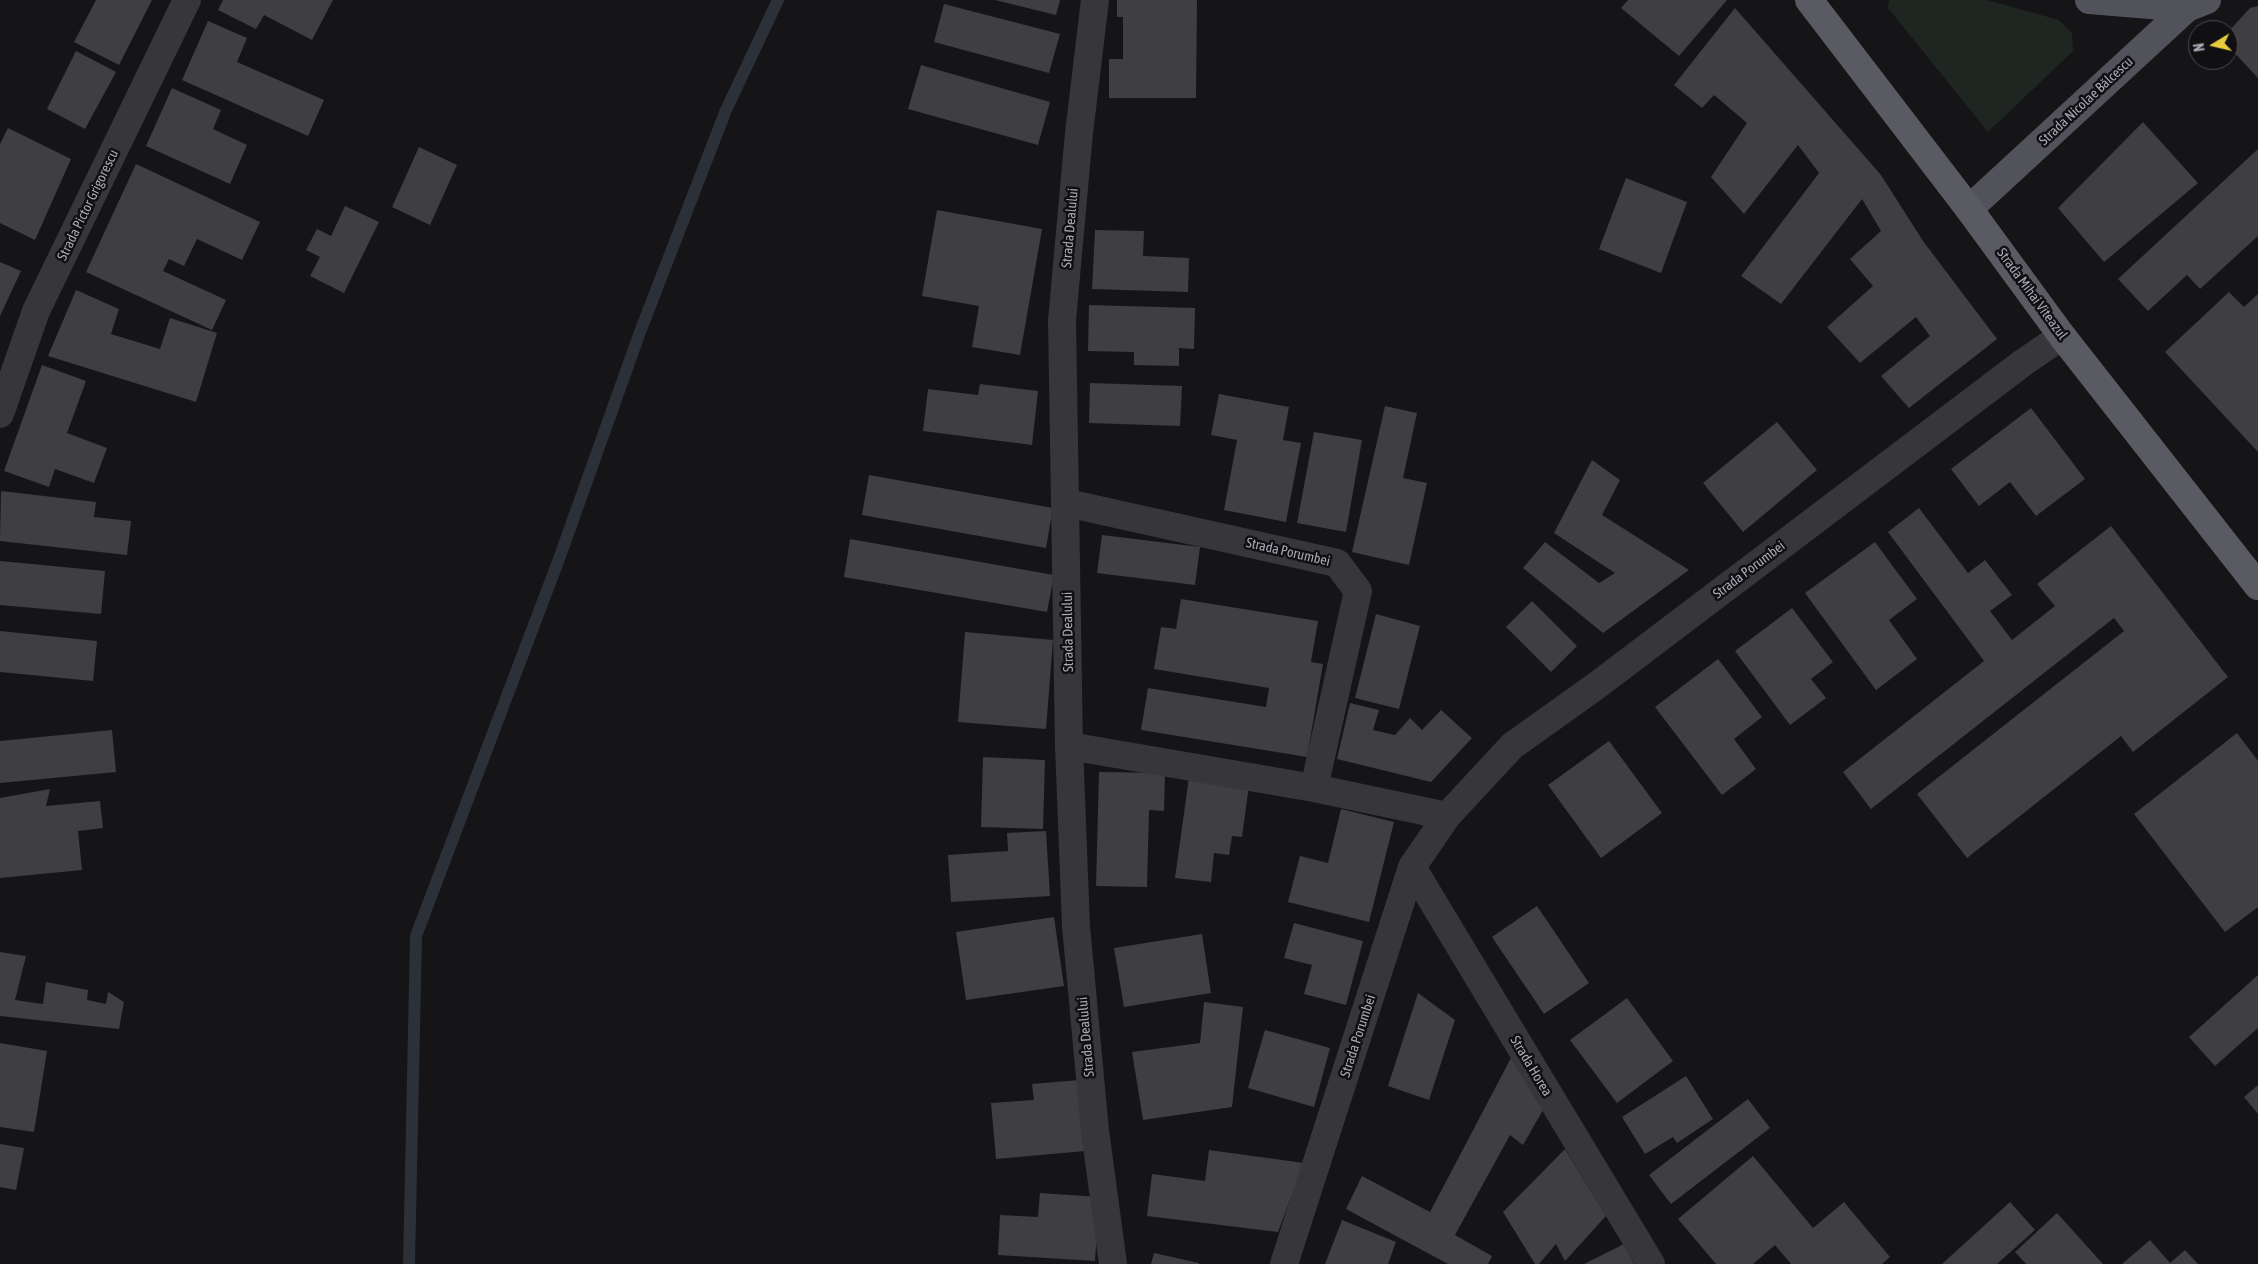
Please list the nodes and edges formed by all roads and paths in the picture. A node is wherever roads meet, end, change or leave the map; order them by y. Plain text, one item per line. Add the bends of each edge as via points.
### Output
1 (187, 0) edge
2 (1095, 0) edge
3 (1809, 0) edge
4 (2089, 0) edge
5 (2197, 4) edge
6 (1969, 209) junction
7 (2062, 336) junction
8 (0, 414) edge
9 (1067, 503) junction
10 (2258, 586) edge
11 (1069, 746) junction
12 (1314, 788) junction
13 (1447, 816) junction
14 (1412, 867) junction
15 (1113, 1264) edge
16 (1284, 1264) edge
17 (1651, 1264) edge

1 - 8 street, Strada Pictor Grigorescu via 36,311
2 - 9 street, Strada Dealului via 1078,132 1062,320
3 - 6 highway, Strada Mihai Viteazul
4 - 5 main road
5 - 6 main road, Strada Nicolae Bălcescu
6 - 7 highway, Strada Mihai Viteazul
7 - 10 highway, Strada Mihai Viteazul
7 - 13 street, Strada Porumbei via 1512,746
9 - 11 street, Strada Dealului
9 - 12 street, Strada Porumbei via 1337,563 1358,591
11 - 12 street
11 - 15 street, Strada Dealului via 1076,926 1095,1131
12 - 13 street
13 - 14 street, Strada Porumbei
14 - 16 street, Strada Porumbei
14 - 17 street, Strada Horea

